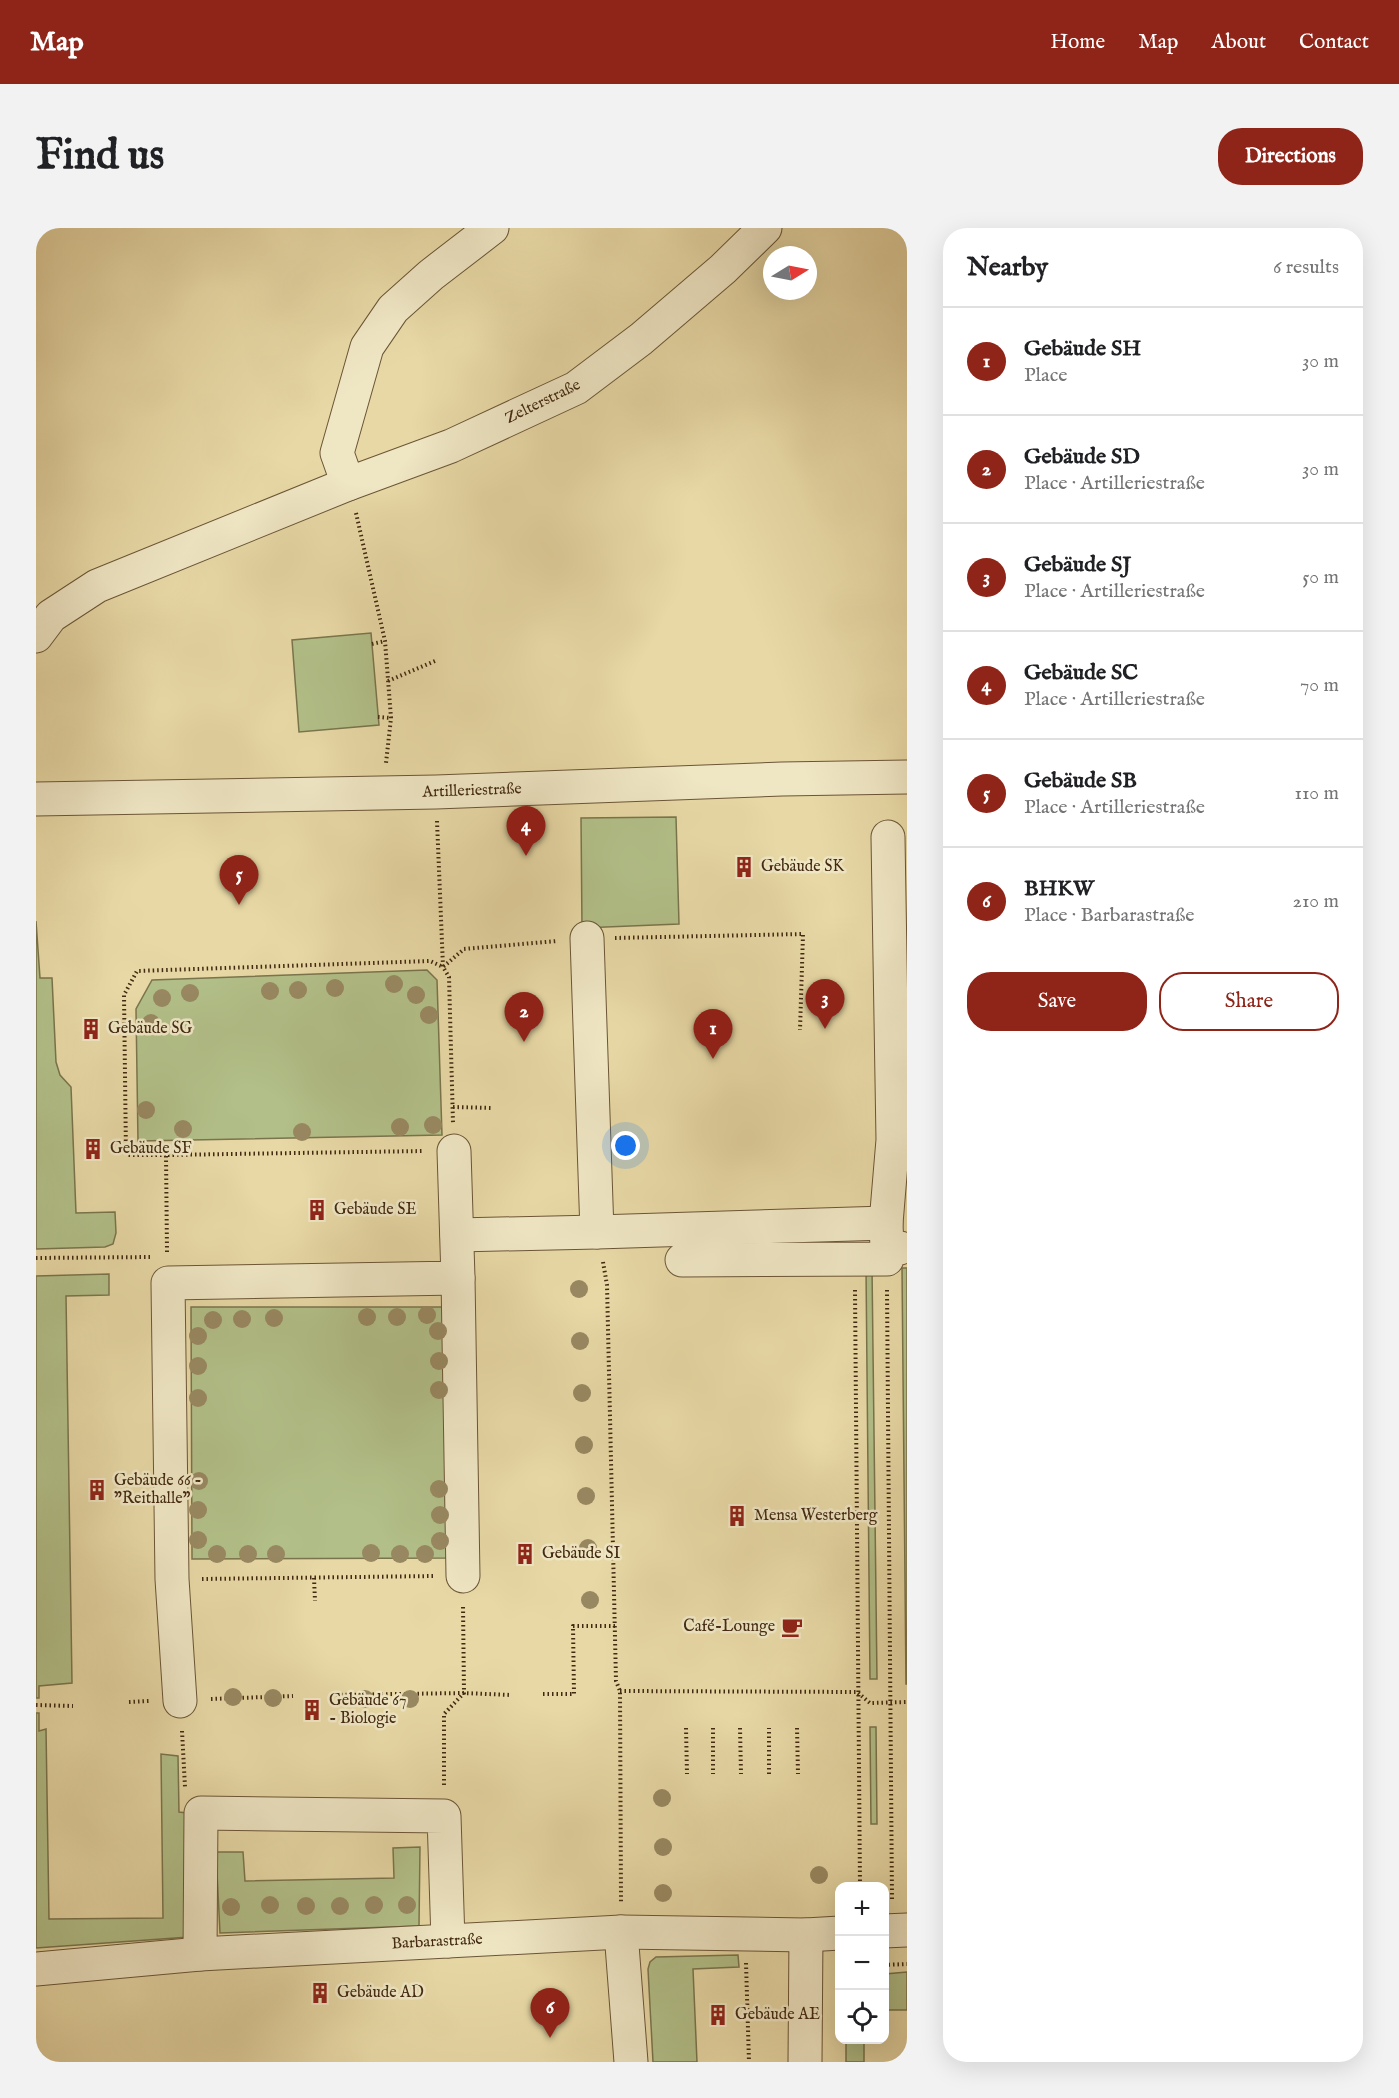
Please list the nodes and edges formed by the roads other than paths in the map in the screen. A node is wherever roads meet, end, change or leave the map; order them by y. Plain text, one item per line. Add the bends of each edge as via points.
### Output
1 (492, 228) edge
2 (765, 228) edge
3 (348, 484) junction
4 (36, 636) edge
5 (907, 777) edge
6 (36, 799) edge
7 (888, 837) dead end
8 (587, 938) road end
9 (454, 1151) road end
10 (597, 1232) junction
11 (457, 1235) junction
12 (884, 1248) edge
13 (682, 1260) dead end
14 (458, 1278) junction
15 (463, 1576) road end
16 (180, 1701) road end
17 (621, 1932) junction
18 (835, 1934) edge
19 (806, 1935) junction
20 (448, 1941) junction
21 (201, 1954) junction
22 (36, 1969) edge
23 (631, 2062) edge
24 (805, 2062) edge

1 - 3 street via 393,309 367,346 337,453
2 - 3 street, Zelterstraße via 641,339 576,388 450,446
3 - 4 street, Zelterstraße via 97,586 51,616
5 - 6 street, Artilleriestraße via 436,792
7 - 12 street via 893,1140
8 - 10 street
9 - 11 street
10 - 11 street
10 - 12 street
11 - 14 street
12 - 13 street
14 - 15 street
14 - 16 street via 168,1270 171,1579
17 - 19 street, Barbarastraße
17 - 20 street, Barbarastraße
17 - 23 street
18 - 19 street, Barbarastraße
19 - 24 street
20 - 21 street, Barbarastraße
20 - 21 street via 444,1816 201,1813
21 - 22 street, Barbarastraße

